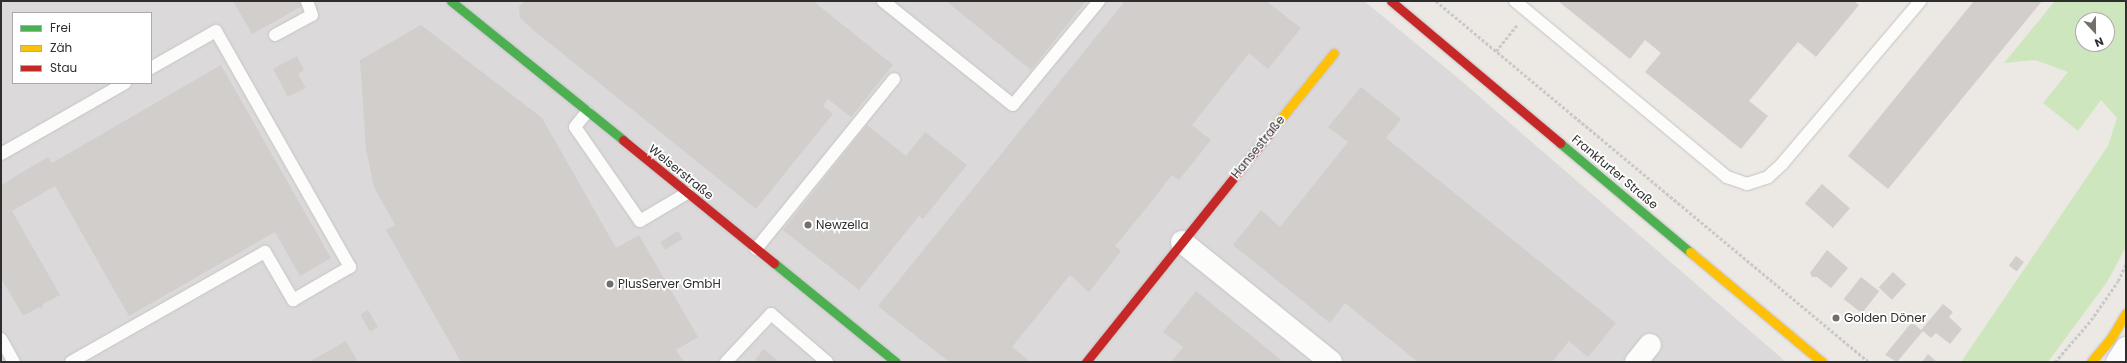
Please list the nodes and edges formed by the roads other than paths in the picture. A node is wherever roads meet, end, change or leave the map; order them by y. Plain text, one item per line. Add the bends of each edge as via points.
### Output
1 (307, 1) edge
2 (451, 1) edge
3 (882, 1) edge
4 (1099, 1) edge
5 (1392, 1) edge
6 (1515, 1) edge
7 (1920, 1) edge
8 (275, 35) dead end
9 (1334, 53) dead end
10 (152, 67) edge
11 (894, 79) dead end
12 (123, 84) edge
13 (587, 112) junction
14 (1, 154) edge
15 (687, 193) junction
16 (1182, 242) junction
17 (756, 249) junction
18 (2126, 313) edge
19 (1, 339) edge
20 (1650, 345) dead end
21 (2126, 348) edge
22 (14, 362) edge
23 (71, 362) edge
24 (726, 362) edge
25 (827, 362) edge
26 (896, 362) edge
27 (1086, 362) edge
28 (1331, 362) edge
29 (1636, 362) edge
30 (1822, 362) edge
31 (2091, 362) edge
32 (2117, 362) edge

1 - 8 lane via 312,15
2 - 13 street, Welserstraße
3 - 4 lane via 1013,105
5 - 30 street, Frankfurter Straße
6 - 7 lane via 1727,178 1747,184 1768,177 1782,164
9 - 16 street, Hansestraße
10 - 23 lane via 216,31 350,267 292,300 265,252
11 - 17 lane
12 - 14 lane
13 - 15 street, Welserstraße
13 - 15 lane via 574,127 640,221
15 - 17 street, Welserstraße
16 - 27 street, Hansestraße
16 - 28 street
17 - 26 street, Welserstraße
18 - 31 street via 2111,338
19 - 22 lane
20 - 29 street
21 - 32 street
24 - 25 lane via 771,314

